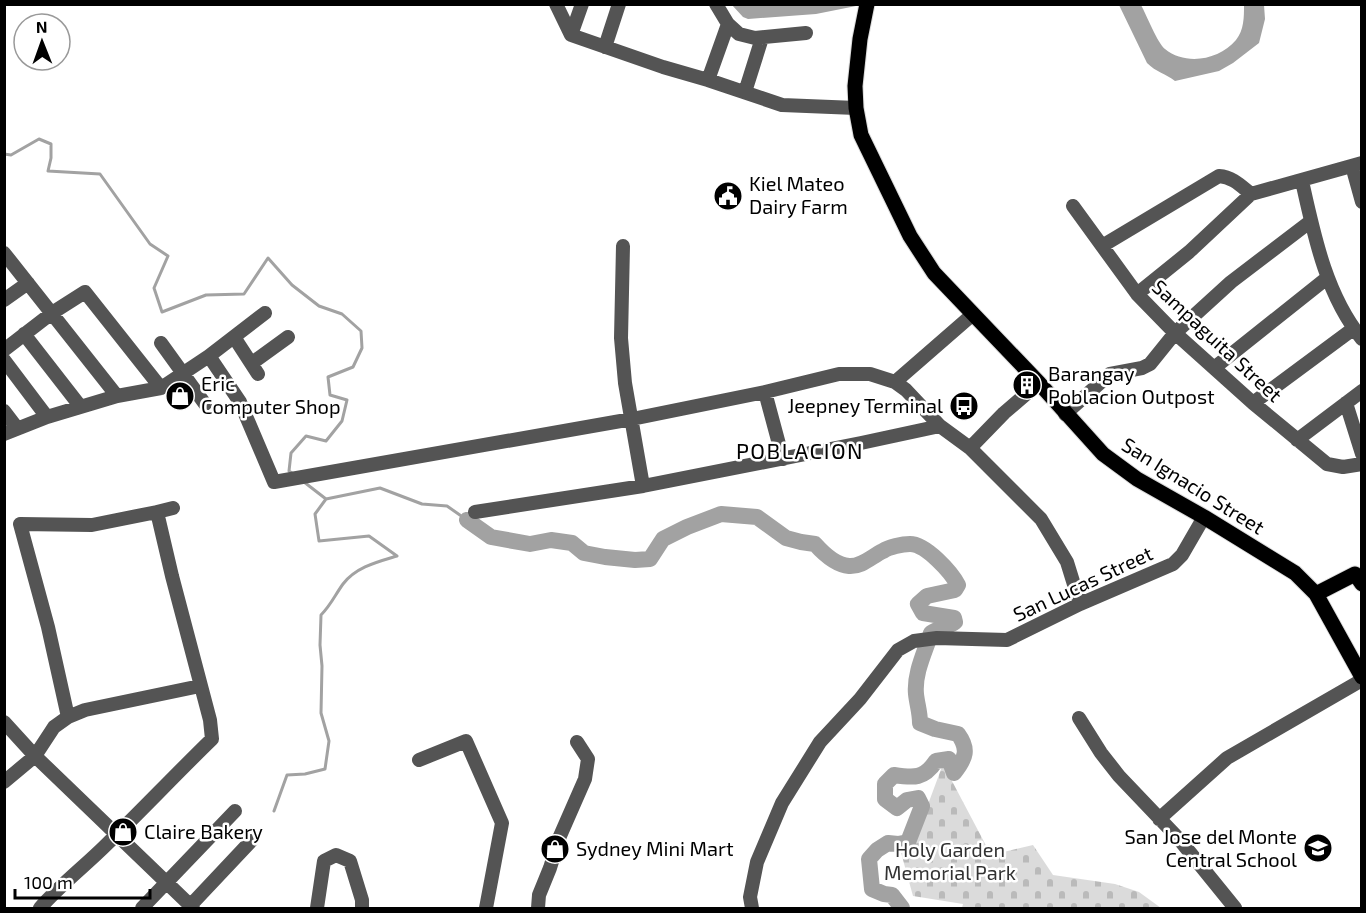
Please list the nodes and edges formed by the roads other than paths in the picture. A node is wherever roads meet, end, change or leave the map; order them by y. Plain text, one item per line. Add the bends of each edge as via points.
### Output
1 (556, 4) edge
2 (582, 4) edge
3 (620, 4) edge
4 (716, 4) edge
5 (866, 11) edge
6 (728, 24) junction
7 (806, 33) dead end
8 (571, 35) junction
9 (762, 38) junction
10 (605, 47) junction
11 (708, 80) junction
12 (745, 92) junction
13 (856, 108) junction
14 (1357, 165) edge
15 (1302, 181) junction
16 (1251, 194) junction
17 (1362, 202) edge
18 (1073, 206) dead end
19 (1311, 221) junction
20 (623, 246) dead end
21 (1102, 246) junction
22 (4, 253) edge
23 (1327, 278) junction
24 (28, 283) junction
25 (1137, 294) junction
26 (4, 300) edge
27 (52, 313) junction
28 (265, 313) dead end
29 (972, 315) junction
30 (1175, 333) junction
31 (24, 334) junction
32 (1357, 334) edge
33 (234, 337) junction
34 (288, 337) dead end
35 (160, 343) dead end
36 (4, 350) edge
37 (209, 356) junction
38 (4, 360) edge
39 (1214, 368) junction
40 (182, 374) junction
41 (895, 382) junction
42 (1039, 383) junction
43 (161, 388) junction
44 (1362, 391) edge
45 (765, 392) junction
46 (117, 396) junction
47 (1253, 403) junction
48 (1346, 403) junction
49 (205, 404) dead end
50 (81, 406) junction
51 (4, 411) edge
52 (1065, 414) junction
53 (47, 417) junction
54 (632, 419) junction
55 (940, 426) junction
56 (11, 431) edge
57 (1297, 440) junction
58 (970, 447) junction
59 (1362, 454) edge
60 (783, 459) junction
61 (1362, 464) edge
62 (643, 486) junction
63 (172, 508) dead end
64 (157, 512) junction
65 (475, 512) dead end
66 (1204, 517) junction
67 (1359, 576) edge
68 (1316, 594) junction
69 (1080, 604) junction
70 (1362, 678) edge
71 (200, 686) junction
72 (68, 717) junction
73 (1080, 718) dead end
74 (4, 722) edge
75 (577, 742) dead end
76 (35, 756) junction
77 (419, 760) dead end
78 (4, 782) edge
79 (236, 811) dead end
80 (1159, 819) junction
81 (117, 835) junction
82 (250, 841) dead end
83 (166, 884) junction
84 (751, 898) edge
85 (190, 908) edge
86 (40, 909) edge
87 (142, 909) edge
88 (318, 909) edge
89 (362, 909) edge
90 (486, 909) edge
91 (538, 909) edge
92 (1234, 909) edge

1 - 8 street
2 - 8 street
3 - 10 street
4 - 6 street
5 - 13 main road, San Ignacio Street via 857,58
6 - 9 street via 739,34
6 - 11 street
7 - 9 street
8 - 10 street
9 - 12 street
10 - 11 street
11 - 12 street
12 - 13 street via 782,105
13 - 29 main road, San Ignacio Street via 861,135 910,236 934,273
14 - 15 street
14 - 17 street
15 - 16 street
15 - 19 street
16 - 21 street via 1237,182 1219,176
16 - 25 street
18 - 21 street, Sampaguita Street
19 - 23 street
19 - 30 street via 1230,282
20 - 54 street via 621,338
21 - 25 street, Sampaguita Street
22 - 24 street
23 - 32 street
23 - 39 street
24 - 26 street
24 - 27 street
25 - 30 street, Sampaguita Street
27 - 31 street
27 - 43 street via 85,292
27 - 46 street
28 - 33 street
29 - 41 street
29 - 42 main road, San Ignacio Street
30 - 39 street, Sampaguita Street
30 - 52 street via 1150,364 1110,374
31 - 36 street
31 - 50 street
32 - 47 street
33 - 34 street via 255,369
33 - 37 street
35 - 40 street
37 - 40 street
37 - 54 street via 240,402 274,482
38 - 53 street
39 - 47 street, Sampaguita Street
40 - 43 street
40 - 49 street
41 - 45 street via 870,374 839,374
41 - 55 street
42 - 52 main road, San Ignacio Street
42 - 58 street
43 - 46 street
44 - 48 street
45 - 54 street
45 - 60 street
46 - 50 street
47 - 57 street, Sampaguita Street
48 - 57 street
48 - 59 street
50 - 53 street
51 - 56 street
52 - 66 main road, San Ignacio Street via 1116,466
53 - 56 street
54 - 62 street
55 - 58 street
55 - 60 street
57 - 61 street, Sampaguita Street via 1327,464
58 - 69 street via 1041,519 1067,562
60 - 62 street
62 - 65 street
63 - 64 street
64 - 71 street
64 - 72 street via 92,525 14,524 48,627
66 - 68 main road, San Ignacio Street via 1290,570
66 - 69 street, San Lucas Street via 1173,564
67 - 68 main road
68 - 70 main road, San Ignacio Street
69 - 84 street, San Lucas Street via 1007,640 929,639 914,641 898,650 820,742 782,803 757,862
70 - 80 street via 1227,758
71 - 72 street
71 - 81 street via 212,739
72 - 76 street via 54,727
73 - 80 street via 1101,753
74 - 76 street
75 - 91 street via 588,759 585,779 560,836 539,895
76 - 78 street
76 - 81 street
77 - 90 street via 466,741 502,823
79 - 83 street
80 - 92 street
81 - 83 street
81 - 86 street
82 - 85 street
83 - 85 street
83 - 87 street
88 - 89 street via 324,861 336,855 350,861

